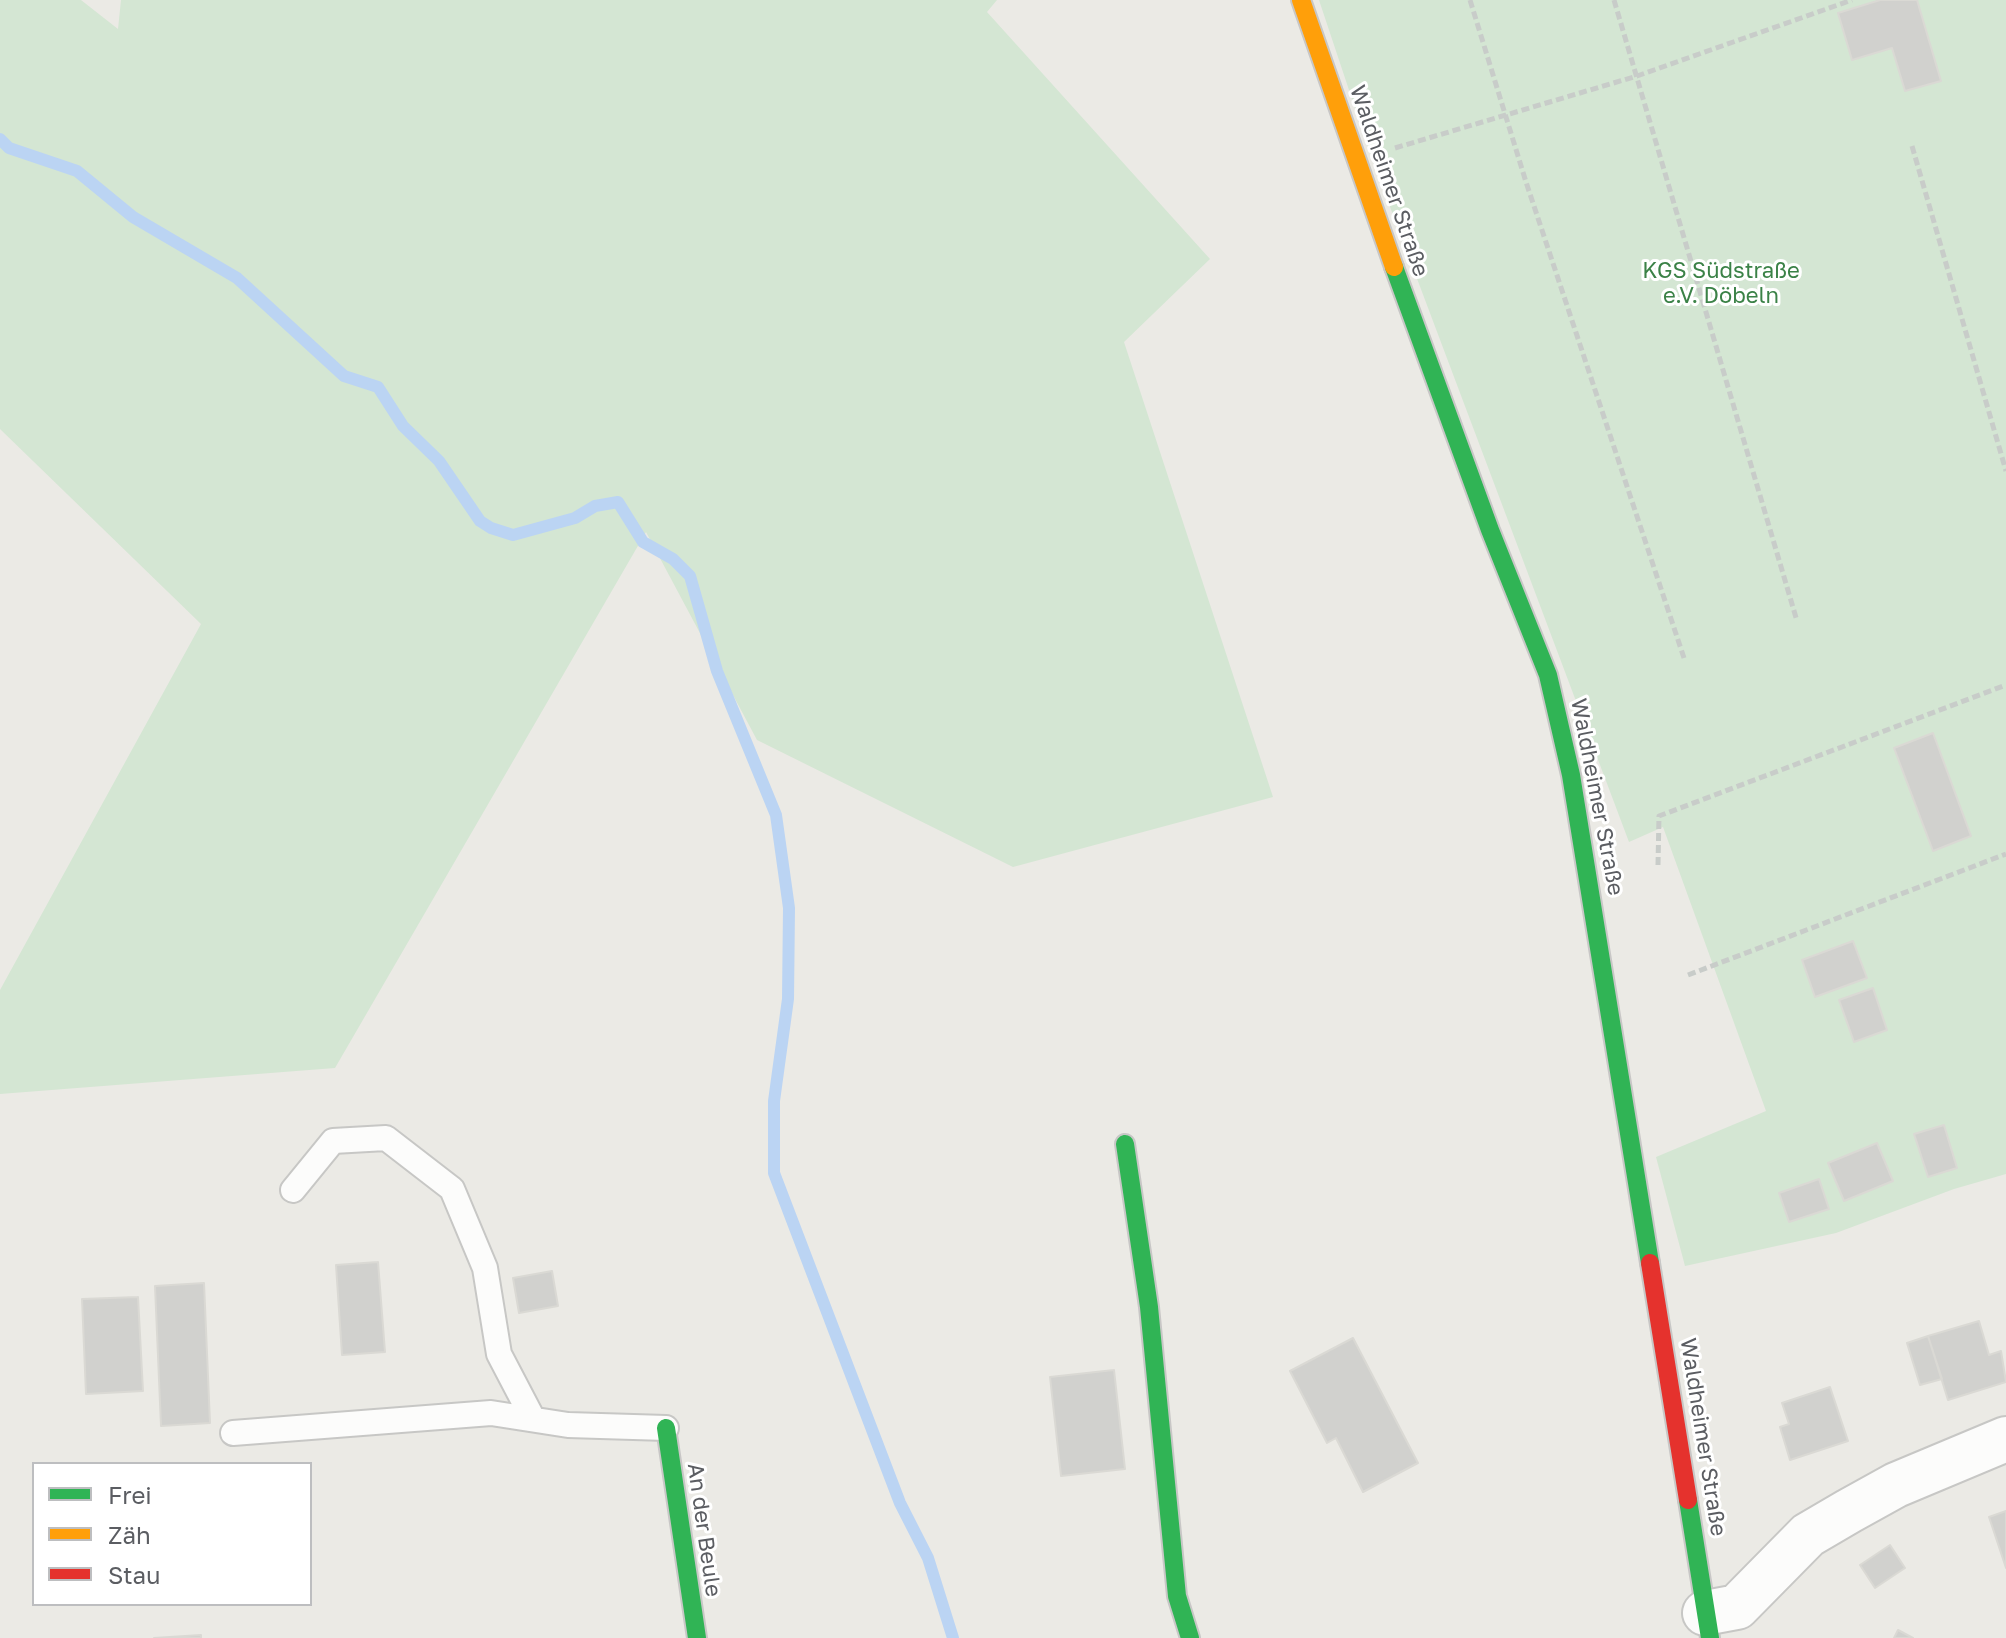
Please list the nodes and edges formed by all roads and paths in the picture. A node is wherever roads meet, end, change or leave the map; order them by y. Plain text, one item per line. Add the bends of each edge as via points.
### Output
1 (1301, 0) edge
2 (1470, 0) edge
3 (1614, 0) edge
4 (1852, 0) edge
5 (1637, 76) junction
6 (1505, 117) junction
7 (1912, 146) dead end
8 (1357, 163) junction
9 (2006, 471) edge
10 (1797, 621) dead end
11 (1685, 661) dead end
12 (2006, 685) edge
13 (2006, 854) edge
14 (1658, 865) dead end
15 (1688, 975) dead end
16 (1125, 1144) dead end
17 (293, 1190) dead end
18 (533, 1419) junction
19 (666, 1428) joint
20 (233, 1433) dead end
21 (2006, 1439) edge
22 (1708, 1625) edge
23 (697, 1638) edge
24 (1190, 1638) edge

1 - 8 street, Waldheimer Straße
2 - 6 path
3 - 5 path
4 - 5 path
5 - 6 path
5 - 10 path
6 - 8 path
6 - 11 path
7 - 9 path
8 - 22 street, Waldheimer Straße via 1548,675 1581,833
12 - 14 path via 1659,816
13 - 15 path
16 - 24 street via 1149,1307 1177,1596
17 - 18 lane via 333,1141 386,1138 452,1189 485,1268 499,1354
18 - 19 lane
18 - 20 lane via 491,1413
19 - 23 street, An der Beule
21 - 22 street via 1896,1485 1808,1535 1737,1607

